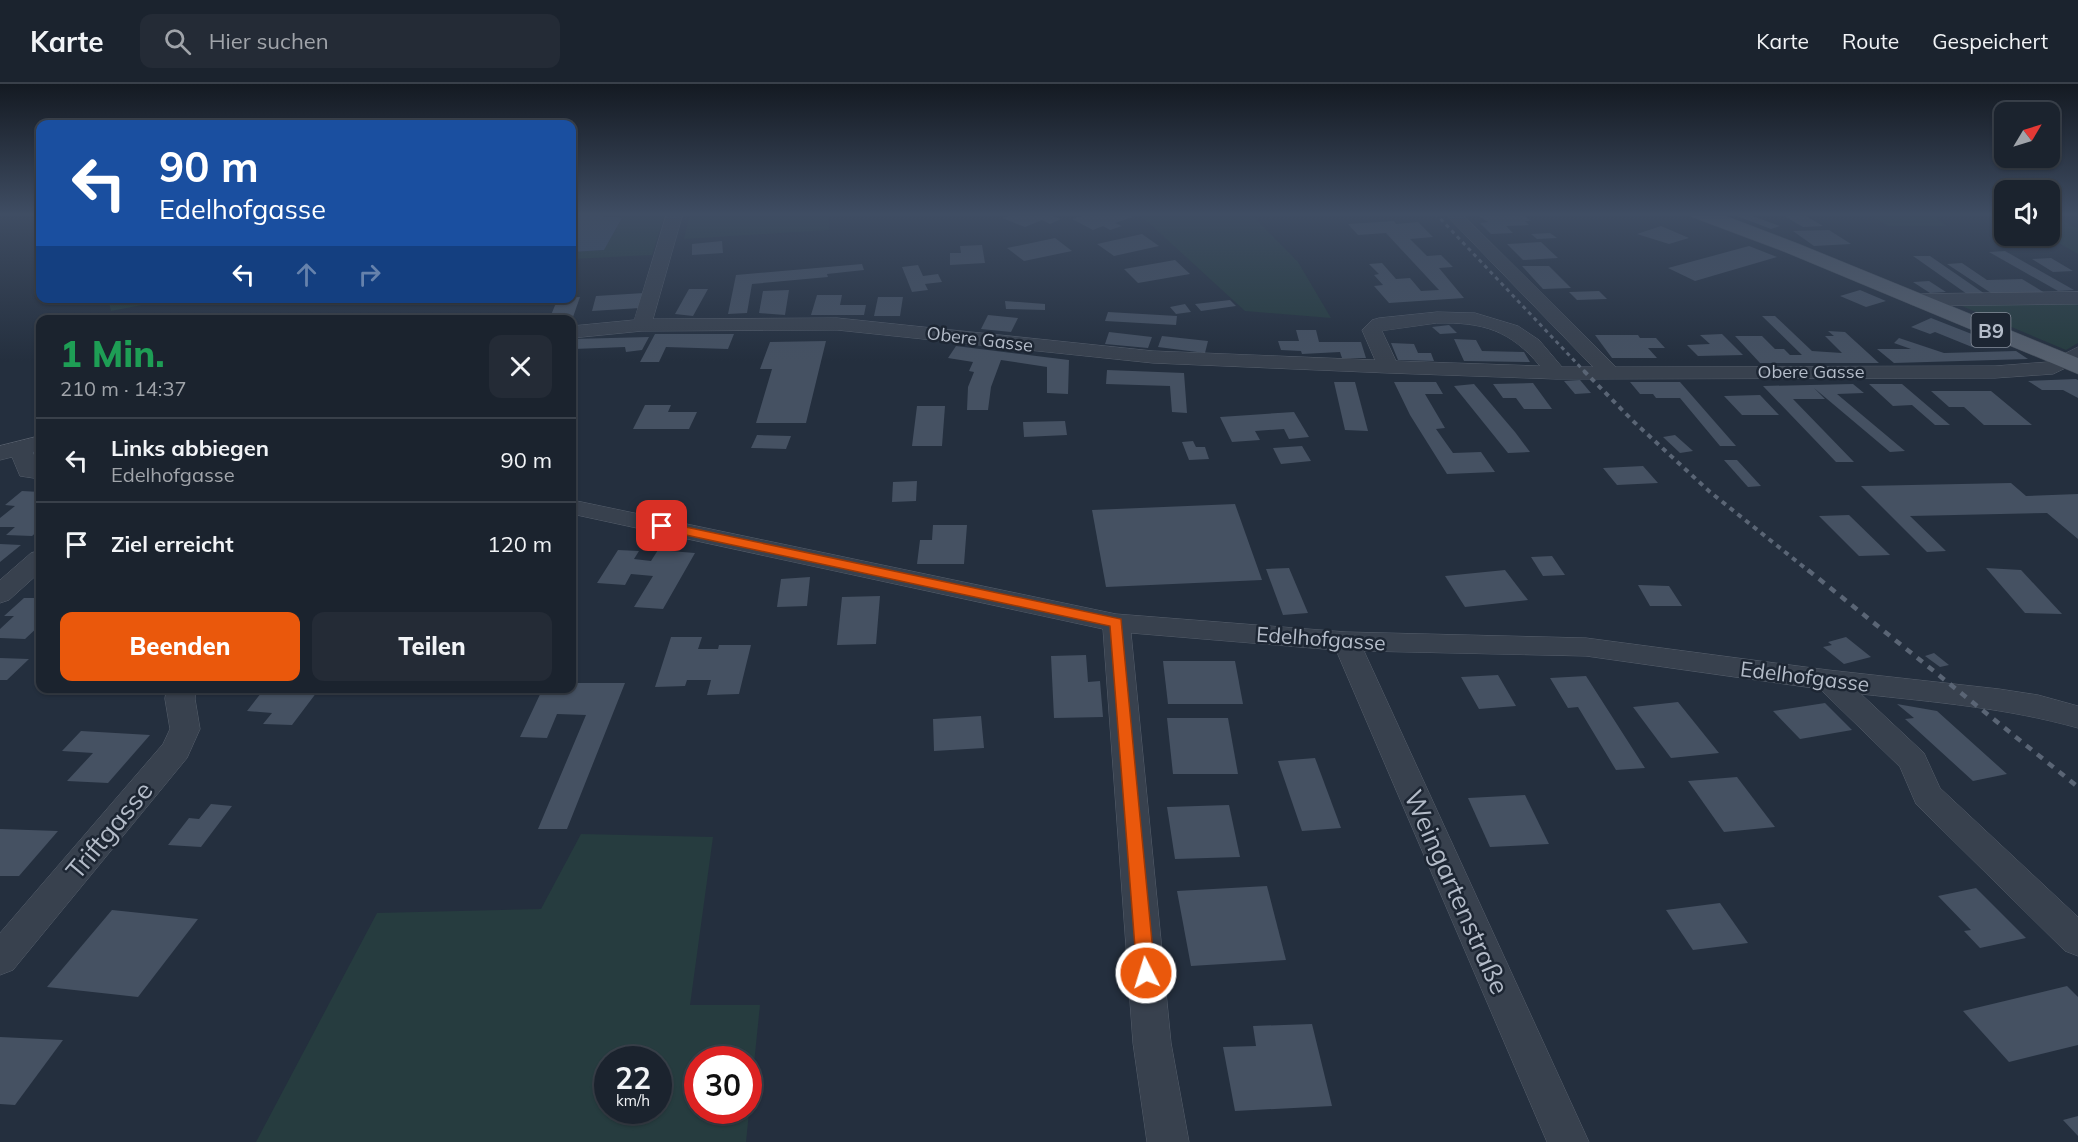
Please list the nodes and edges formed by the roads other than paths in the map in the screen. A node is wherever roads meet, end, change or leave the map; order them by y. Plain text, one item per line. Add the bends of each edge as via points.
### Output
1 (660, 262) edge
2 (1501, 262) edge
3 (1823, 262) edge
4 (2078, 298) edge
5 (1917, 300) junction
6 (642, 325) junction
7 (576, 332) edge
8 (2074, 360) edge
9 (1388, 367) junction
10 (1609, 371) junction
11 (1556, 373) junction
12 (20, 448) edge
13 (36, 472) edge
14 (576, 508) edge
15 (36, 562) edge
16 (0, 594) edge
17 (1116, 623) junction
18 (1346, 641) junction
19 (1828, 680) junction
20 (181, 693) edge
21 (2078, 717) edge
22 (2078, 940) edge
23 (0, 959) edge
24 (1168, 1142) edge
25 (1568, 1142) edge

1 - 6 street
2 - 10 street
3 - 5 main road, B9
4 - 5 street
5 - 8 main road, B9
6 - 7 street, Obere Gasse
6 - 9 street, Obere Gasse via 837,324 1153,357
8 - 10 street, Obere Gasse via 2053,368 1995,372
9 - 11 street, Obere Gasse
9 - 11 street via 1372,330 1379,324 1456,316 1488,320 1509,328 1529,342
10 - 11 street, Obere Gasse
12 - 13 street via 28,471
14 - 17 street, Edelhofgasse
15 - 16 street
17 - 18 street, Edelhofgasse
17 - 24 street via 1152,1043
18 - 19 street, Edelhofgasse via 1586,647
18 - 25 street, Weingartenstraße
19 - 21 street, Edelhofgasse via 1999,699
19 - 22 street via 1913,761 1927,795
20 - 23 street, Triftgasse via 185,729 176,750

